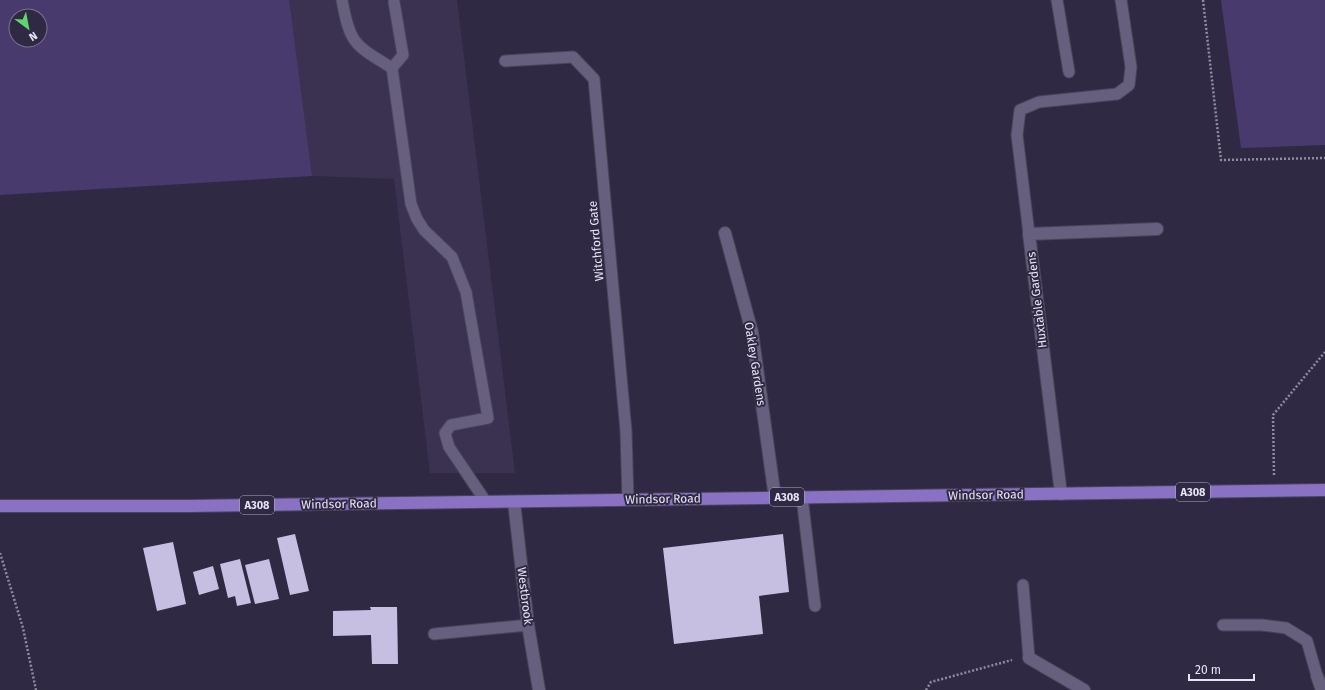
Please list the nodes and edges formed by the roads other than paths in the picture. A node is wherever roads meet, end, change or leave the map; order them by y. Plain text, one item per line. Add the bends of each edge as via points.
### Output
1 (342, 0) edge
2 (1057, 0) edge
3 (1121, 0) edge
4 (394, 2) dead end
5 (505, 61) dead end
6 (392, 68) junction
7 (1069, 72) dead end
8 (1158, 229) dead end
9 (725, 233) dead end
10 (1029, 234) junction
11 (1325, 490) edge
12 (1061, 494) junction
13 (802, 497) junction
14 (775, 498) junction
15 (628, 500) junction
16 (486, 502) junction
17 (514, 502) junction
18 (0, 506) edge
19 (1023, 585) dead end
20 (815, 606) dead end
21 (1223, 624) dead end
22 (528, 625) junction
23 (434, 634) dead end
24 (1029, 658) joint
25 (1317, 676) joint
26 (1078, 689) edge
27 (539, 690) edge
28 (1322, 690) edge

1 - 6 lane via 352,39 365,52
2 - 7 lane
3 - 10 lane via 1131,67 1130,85 1117,94 1039,102 1020,110 1017,135
4 - 6 lane via 403,55
5 - 15 lane, Witchford Gate via 573,57 594,80 626,431
6 - 16 lane via 411,204 424,230 452,257 466,292 488,418 451,424 445,433 449,447
8 - 10 street, Huxtable Gardens
9 - 14 street, Oakley Gardens via 752,332
10 - 12 street, Huxtable Gardens
11 - 12 main road, Windsor Road / A308
12 - 13 main road, Windsor Road / A308
13 - 14 main road, Windsor Road / A308
13 - 20 lane
14 - 15 main road, Windsor Road / A308
15 - 17 main road, Windsor Road / A308
16 - 17 main road, Windsor Road / A308
16 - 18 main road, Windsor Road / A308
17 - 22 street, Westbrook
19 - 24 lane
21 - 25 lane via 1286,628 1307,641
22 - 23 lane
22 - 27 street, Westbrook
24 - 26 street
25 - 28 street

